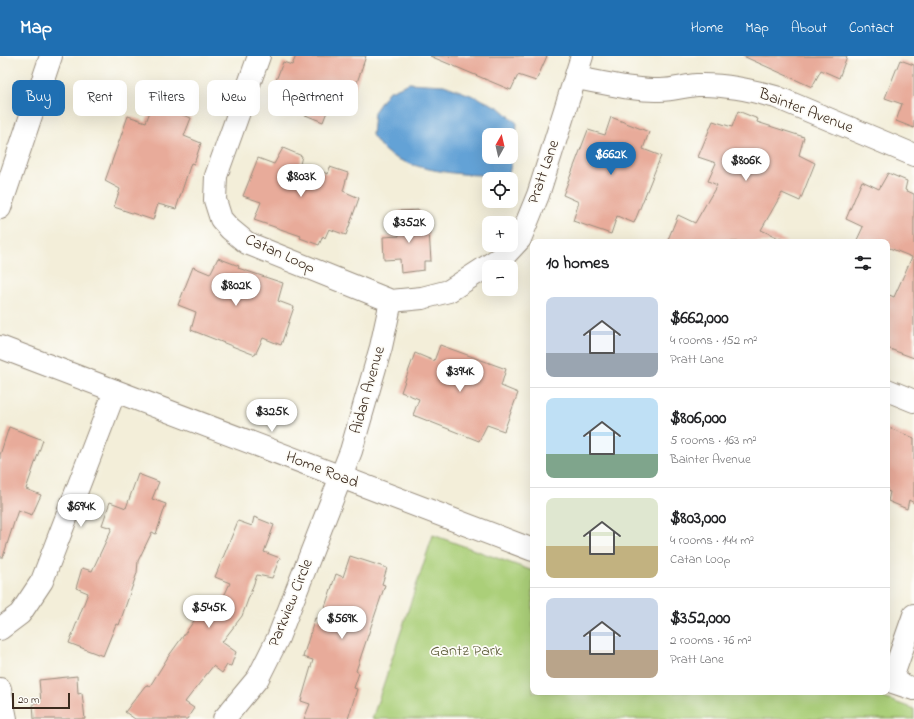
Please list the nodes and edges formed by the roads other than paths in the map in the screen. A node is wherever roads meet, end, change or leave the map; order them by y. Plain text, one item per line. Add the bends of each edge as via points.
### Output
1 (52, 56) edge
2 (259, 56) edge
3 (582, 56) edge
4 (575, 78) junction
5 (914, 155) edge
6 (0, 208) edge
7 (526, 242) edge
8 (391, 301) junction
9 (0, 347) edge
10 (115, 391) junction
11 (890, 391) edge
12 (914, 401) edge
13 (341, 478) junction
14 (530, 549) edge
15 (914, 615) edge
16 (0, 629) edge
17 (890, 678) edge
18 (890, 681) edge
19 (0, 689) edge
20 (914, 689) edge
21 (6, 719) edge
22 (224, 719) edge

1 - 6 street
2 - 8 street, Catan Loop via 216,176 215,200 221,219 247,243
3 - 4 street, Pratt Lane
4 - 5 street, Bainter Avenue via 660,90 697,85 755,91 776,97
4 - 7 street, Pratt Lane
7 - 8 street, Pratt Lane via 450,291 422,298
8 - 13 street, Aidan Avenue via 379,355
9 - 10 street, Home Road
10 - 13 street, Home Road
10 - 16 street via 42,581 20,614
11 - 12 street
13 - 14 street, Home Road
13 - 22 street, Parkview Circle via 278,638 258,678
15 - 17 street
18 - 20 street
19 - 21 street

